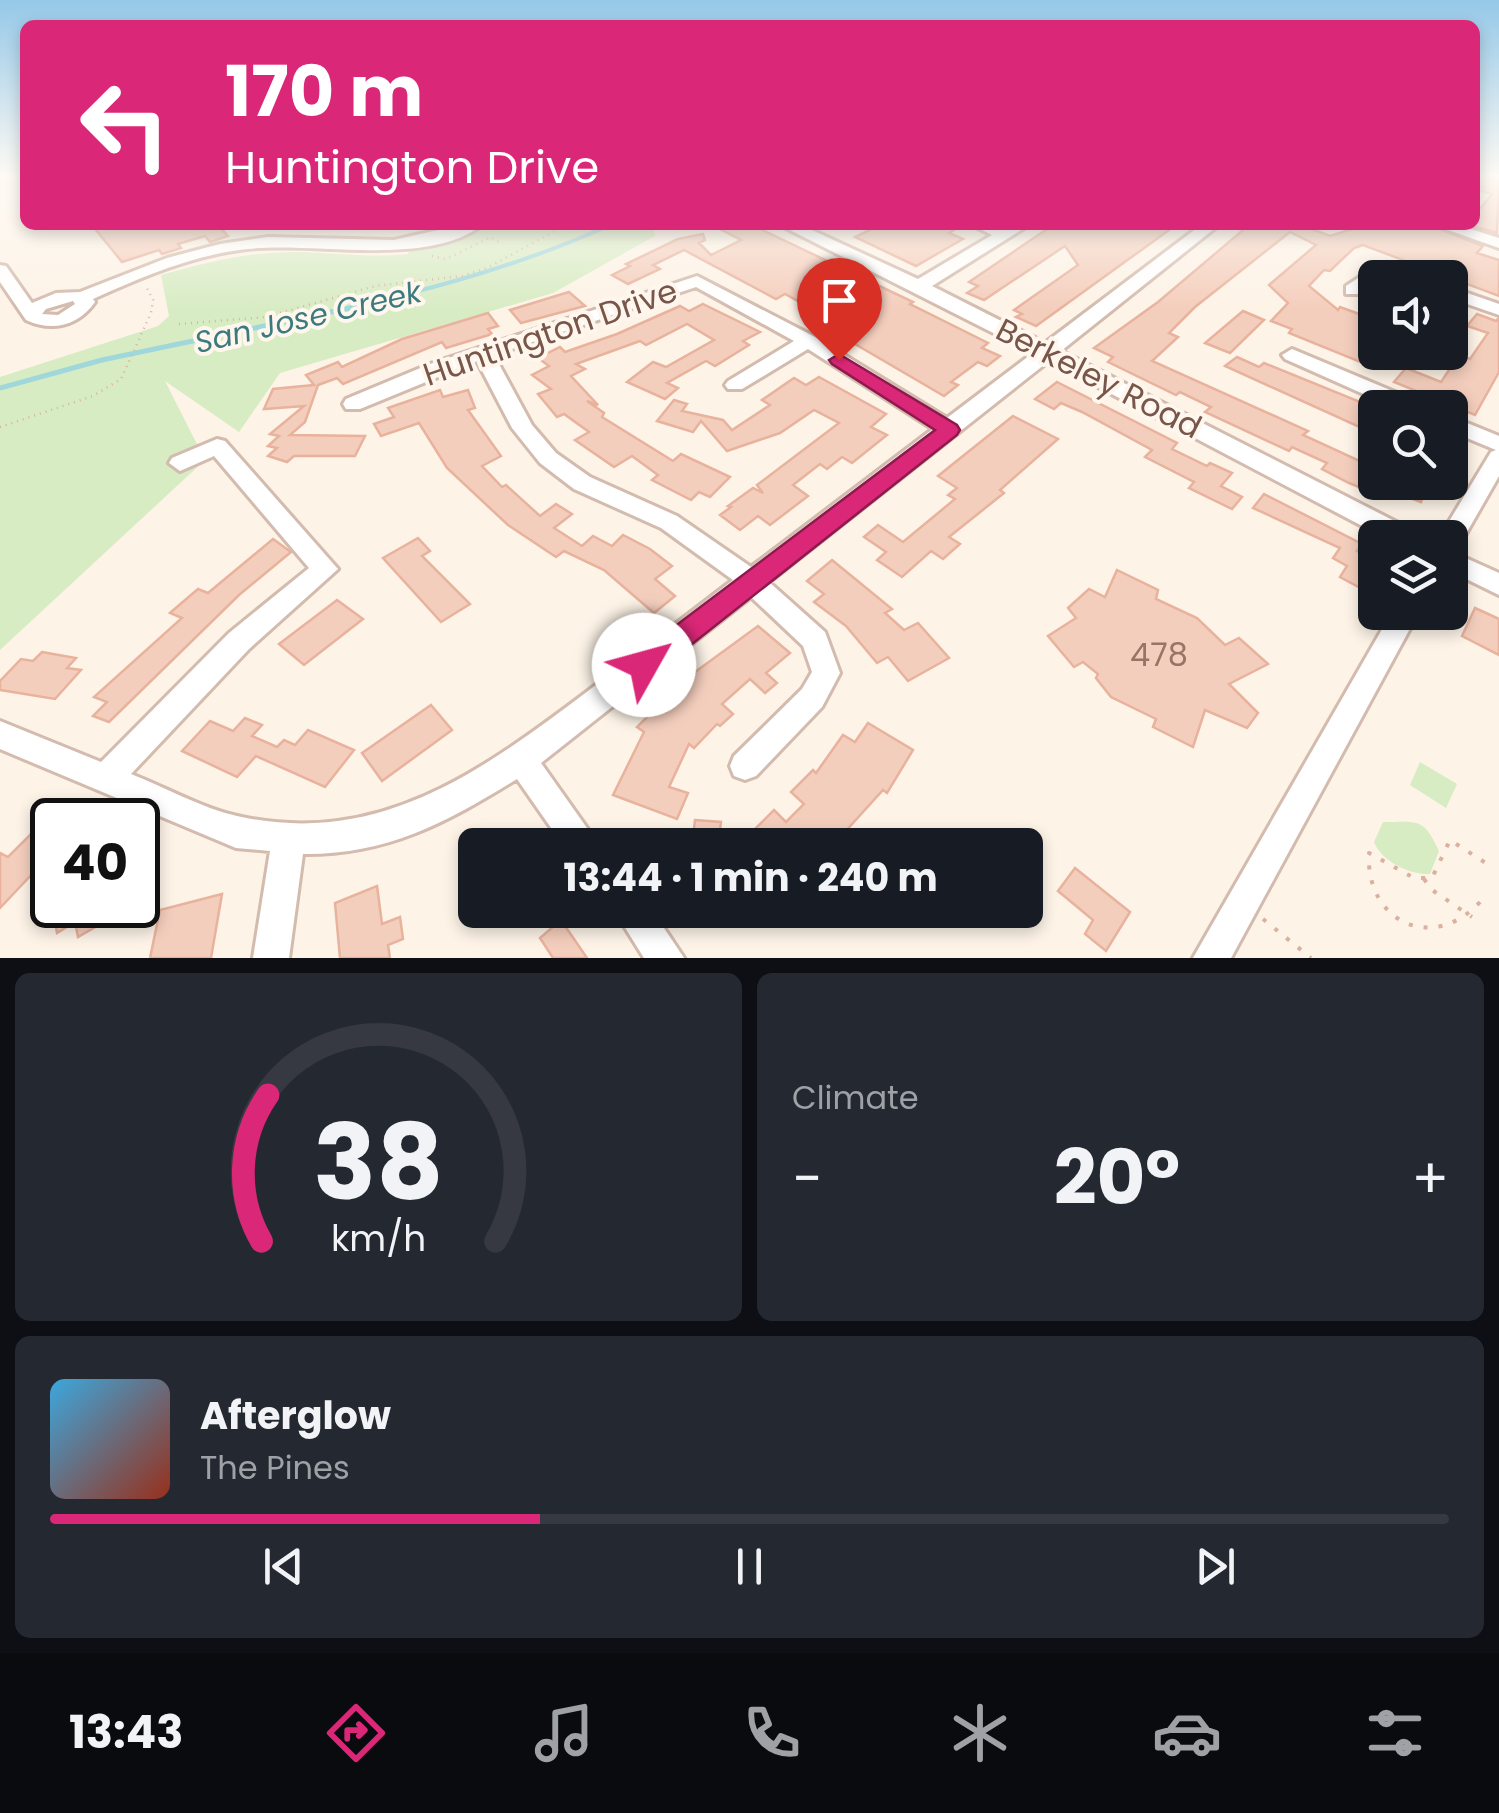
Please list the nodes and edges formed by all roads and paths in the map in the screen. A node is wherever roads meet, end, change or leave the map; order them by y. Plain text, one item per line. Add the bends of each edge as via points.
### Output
1 (460, 230) edge
2 (557, 230) edge
3 (799, 230) edge
4 (992, 230) edge
5 (1012, 230) edge
6 (1205, 230) edge
7 (1458, 230) edge
8 (266, 234) edge
9 (1004, 235) junction
10 (1499, 243) edge
11 (0, 271) edge
12 (138, 274) junction
13 (1358, 285) edge
14 (919, 286) junction
15 (1352, 290) dead end
16 (15, 293) junction
17 (82, 297) junction
18 (54, 299) junction
19 (1468, 299) edge
20 (1499, 310) edge
21 (32, 316) junction
22 (179, 324) dead end
23 (808, 340) junction
24 (1047, 352) junction
25 (484, 354) junction
26 (1292, 355) dead end
27 (735, 386) dead end
28 (1373, 390) edge
29 (353, 404) dead end
30 (0, 427) edge
31 (950, 430) junction
32 (1468, 431) edge
33 (1499, 444) edge
34 (1499, 457) edge
35 (180, 463) dead end
36 (1371, 520) edge
37 (1462, 520) edge
38 (1468, 569) edge
39 (752, 582) junction
40 (1499, 585) edge
41 (1396, 630) edge
42 (0, 736) edge
43 (522, 760) junction
44 (746, 766) dead end
45 (106, 778) junction
46 (571, 828) edge
47 (289, 837) junction
48 (1492, 867) dead end
49 (1423, 878) junction
50 (1242, 902) junction
51 (1480, 902) dead end
52 (1472, 917) junction
53 (644, 928) edge
54 (1463, 928) dead end
55 (1437, 936) dead end
56 (271, 958) edge
57 (666, 958) edge
58 (1211, 958) edge
59 (1311, 958) edge

1 - 8 street via 382,249
2 - 22 path via 462,276 375,286 266,318
3 - 14 street, Berkeley Road
4 - 9 street
5 - 9 street
6 - 24 street
7 - 10 street
8 - 12 street
9 - 14 street
11 - 16 street
12 - 17 street
12 - 30 path via 152,300 121,379 105,391
13 - 15 street
14 - 24 street, Berkeley Road
16 - 18 street
16 - 21 street
17 - 18 street
17 - 21 street via 85,305 66,318 45,322
18 - 21 street
19 - 20 street
23 - 25 street, Huntington Drive via 698,281
23 - 27 street
23 - 31 street, Huntington Drive
24 - 31 street
24 - 36 street, Berkeley Road
25 - 29 street, Huntington Drive
25 - 39 street via 523,428 548,458 582,483 669,522
26 - 28 street
31 - 39 street
32 - 33 street
34 - 37 street
35 - 45 street via 218,446 325,569 239,641
38 - 40 street
39 - 43 street
39 - 44 street via 815,640 826,674 812,698
41 - 50 street
42 - 45 street
43 - 46 street
43 - 47 street via 437,810 384,828 340,838
45 - 47 street via 236,832
47 - 56 street
48 - 49 path via 1450,840 1434,876
49 - 52 path
49 - 55 path via 1370,853 1367,876 1377,904 1407,927
50 - 58 street
50 - 59 path
51 - 52 path
52 - 54 path
53 - 57 street

